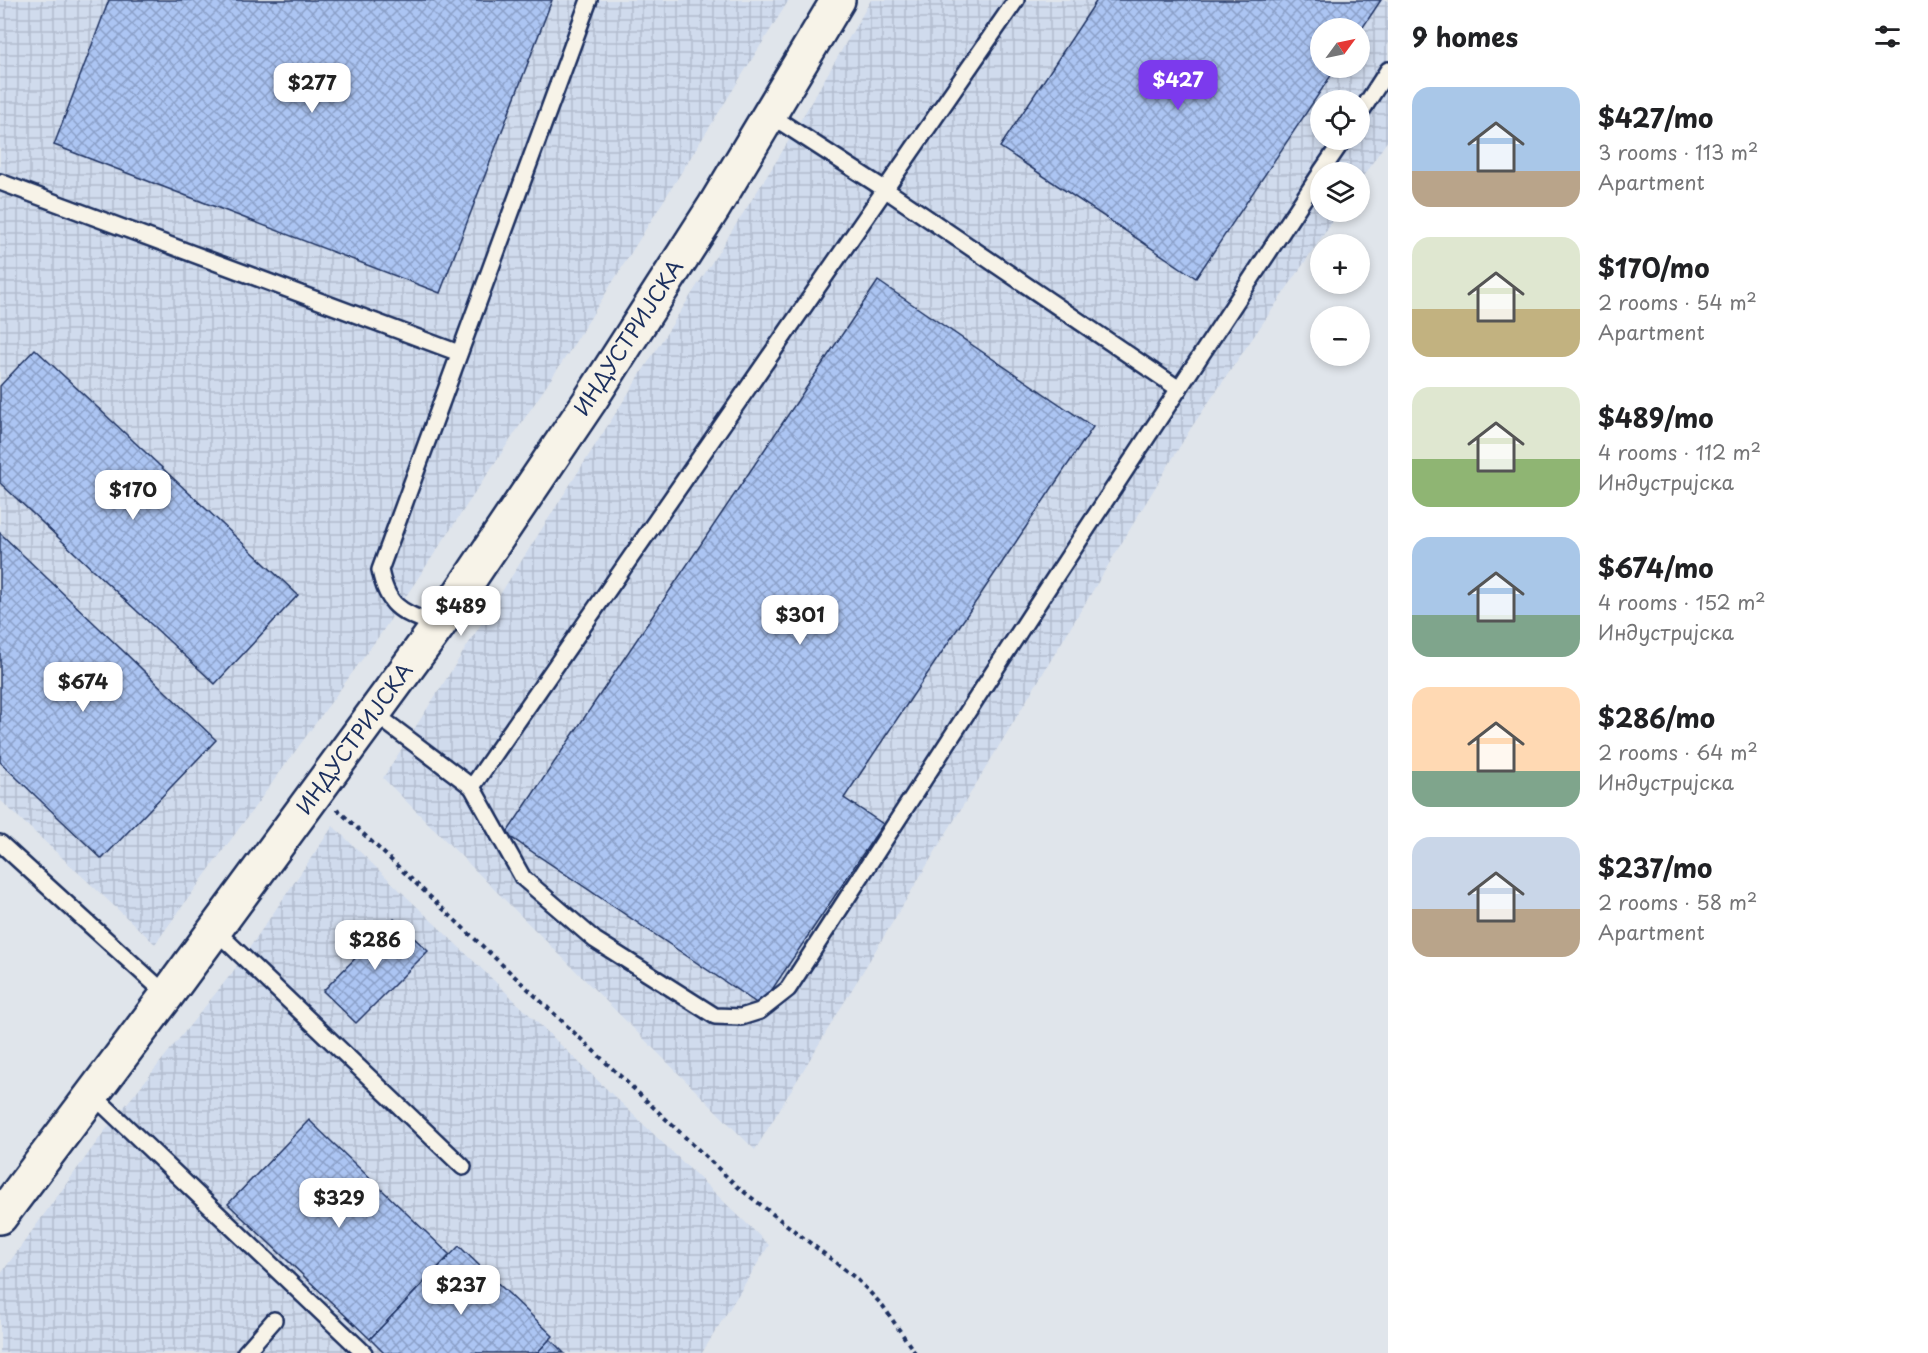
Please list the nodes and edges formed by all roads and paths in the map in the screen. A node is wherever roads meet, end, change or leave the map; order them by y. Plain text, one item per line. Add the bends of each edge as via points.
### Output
1 (589, 0) edge
2 (838, 0) edge
3 (1016, 0) edge
4 (1388, 70) edge
5 (1370, 98) edge
6 (770, 115) junction
7 (0, 182) edge
8 (886, 190) junction
9 (1310, 190) edge
10 (459, 353) junction
11 (1179, 389) junction
12 (438, 626) junction
13 (374, 713) junction
14 (472, 788) junction
15 (317, 790) junction
16 (0, 843) edge
17 (215, 930) junction
18 (168, 995) junction
19 (92, 1094) junction
20 (463, 1167) dead end
21 (0, 1217) edge
22 (274, 1320) dead end
23 (245, 1353) edge
24 (363, 1353) edge
25 (915, 1353) edge

1 - 10 lane
2 - 6 main road, ИНДУСТРИЈСКА
3 - 8 lane
4 - 5 lane
6 - 8 lane
6 - 12 main road, ИНДУСТРИЈСКА via 589,402
7 - 10 lane
8 - 11 lane
8 - 14 lane
9 - 11 lane
10 - 12 lane via 380,570 384,590 402,611
11 - 14 lane via 788,989 760,1011 741,1017 715,1016 595,940 523,878
12 - 13 main road, ИНДУСТРИЈСКА
13 - 14 lane
13 - 15 main road, ИНДУСТРИЈСКА
15 - 17 main road, ИНДУСТРИЈСКА
15 - 25 path via 739,1188 858,1280 883,1306
16 - 18 lane
17 - 18 main road, ИНДУСТРИЈСКА
17 - 20 lane
18 - 19 main road, ИНДУСТРИЈСКА
19 - 21 main road, ИНДУСТРИЈСКА
19 - 24 lane
22 - 23 lane

